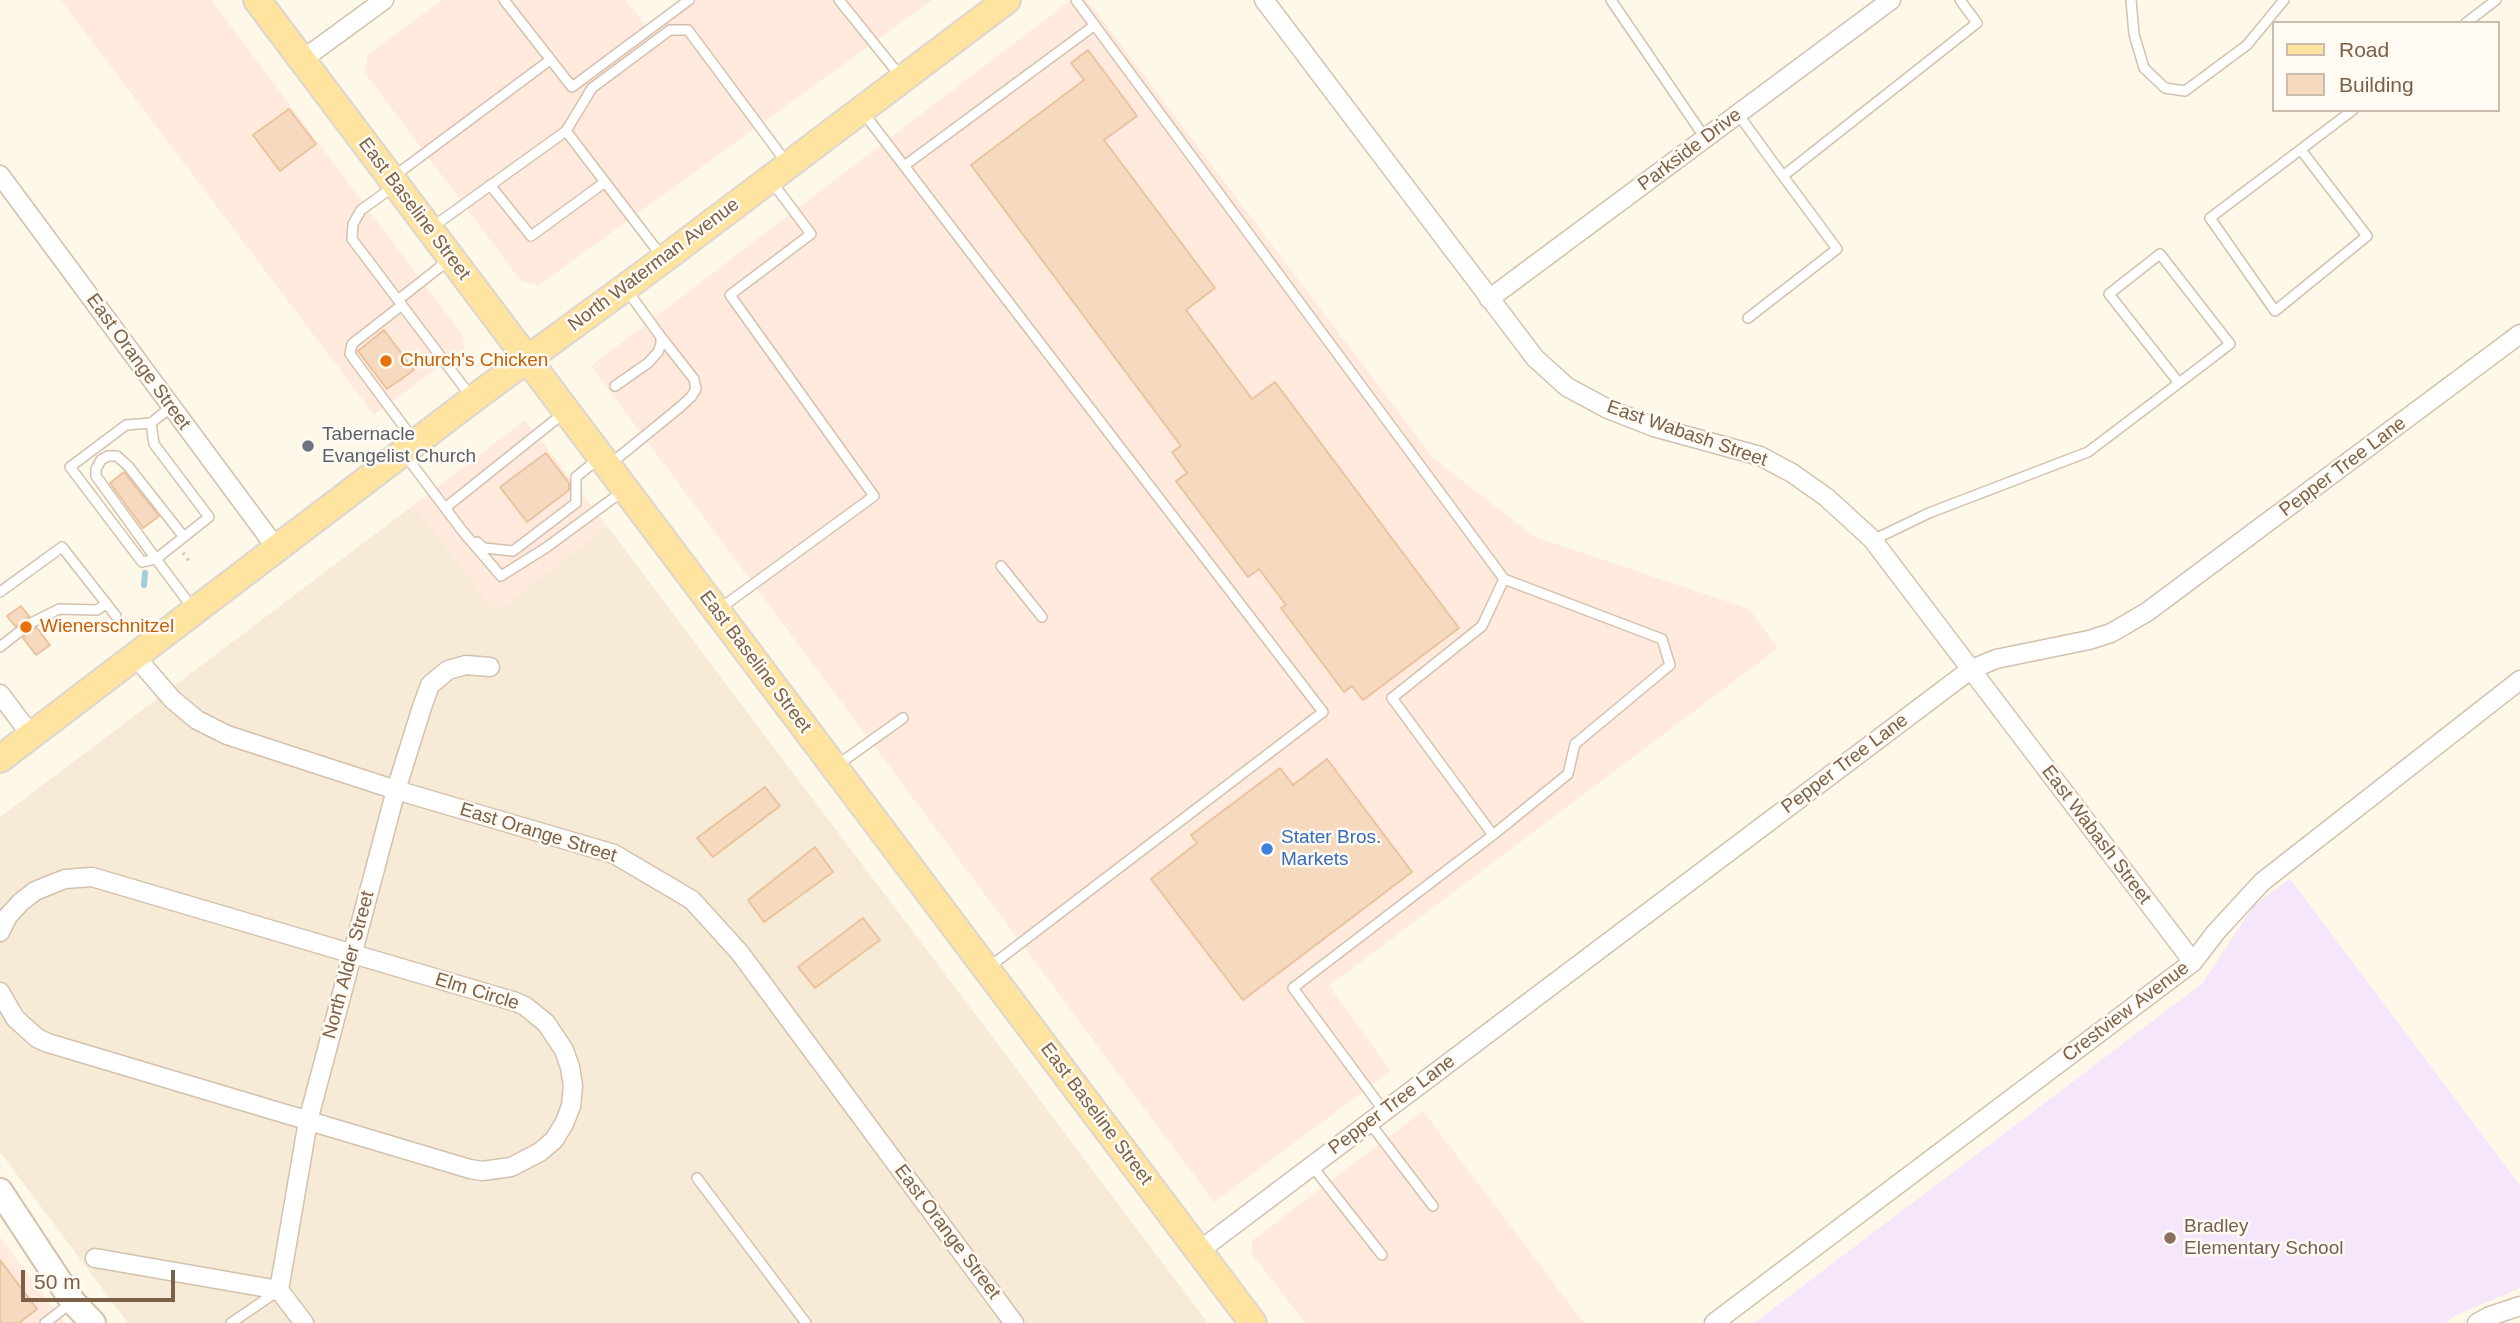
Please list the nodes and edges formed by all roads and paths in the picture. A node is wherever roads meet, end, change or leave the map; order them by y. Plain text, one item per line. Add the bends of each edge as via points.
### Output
1 (257, 0) edge
2 (384, 0) edge
3 (504, 0) edge
4 (689, 0) edge
5 (839, 0) edge
6 (1007, 0) edge
7 (1076, 0) edge
8 (1264, 0) edge
9 (1611, 0) edge
10 (1890, 0) edge
11 (1960, 0) edge
12 (2131, 0) edge
13 (2284, 0) edge
14 (2496, 0) edge
15 (2469, 21) edge
16 (1094, 26) junction
17 (302, 60) junction
18 (550, 60) junction
19 (902, 78) junction
20 (861, 109) junction
21 (2350, 112) edge
22 (1738, 114) junction
23 (566, 131) junction
24 (1705, 138) junction
25 (2301, 150) junction
26 (904, 166) junction
27 (778, 171) junction
28 (0, 175) edge
29 (1783, 176) junction
30 (394, 182) junction
31 (605, 182) junction
32 (491, 185) junction
33 (429, 230) junction
34 (451, 258) junction
35 (664, 259) junction
36 (625, 288) junction
37 (1489, 299) junction
38 (400, 302) junction
39 (1748, 318) dead end
40 (2520, 334) edge
41 (661, 337) junction
42 (528, 360) junction
43 (2179, 383) junction
44 (615, 386) dead end
45 (473, 399) junction
46 (172, 407) junction
47 (566, 411) junction
48 (151, 423) junction
49 (410, 449) junction
50 (605, 462) junction
51 (625, 489) junction
52 (445, 508) junction
53 (464, 533) junction
54 (184, 537) junction
55 (1873, 540) junction
56 (277, 549) junction
57 (156, 559) junction
58 (1002, 566) dead end
59 (1504, 579) junction
60 (0, 592) edge
61 (106, 604) junction
62 (195, 611) junction
63 (717, 611) junction
64 (116, 616) dead end
65 (1042, 617) dead end
66 (33, 622) dead end
67 (19, 632) dead end
68 (0, 647) edge
69 (135, 656) junction
70 (490, 667) dead end
71 (1970, 670) junction
72 (2520, 680) edge
73 (0, 694) edge
74 (903, 718) dead end
75 (31, 735) junction
76 (0, 759) edge
77 (834, 767) junction
78 (396, 790) junction
79 (1493, 835) junction
80 (0, 932) edge
81 (352, 954) junction
82 (2193, 962) junction
83 (986, 969) junction
84 (0, 992) edge
85 (1384, 1111) junction
86 (308, 1121) junction
87 (1369, 1122) junction
88 (1312, 1166) junction
89 (697, 1178) dead end
90 (0, 1191) edge
91 (1433, 1206) dead end
92 (1199, 1251) junction
93 (1382, 1255) dead end
94 (95, 1258) dead end
95 (279, 1290) junction
96 (73, 1301) junction
97 (2520, 1306) edge
98 (45, 1323) edge
99 (93, 1323) edge
100 (231, 1323) edge
101 (304, 1323) edge
102 (806, 1323) edge
103 (1014, 1323) edge
104 (1253, 1323) edge
105 (1714, 1323) edge
106 (2477, 1323) edge

1 - 17 main road, East Baseline Street
2 - 17 street
3 - 18 lane
4 - 18 lane via 572,87
5 - 19 lane
6 - 19 main road, North Waterman Avenue
7 - 16 lane
8 - 37 street, East Wabash Street
9 - 24 lane
10 - 22 street, Parkside Drive
11 - 29 lane via 1977,23
12 - 13 lane via 2144,68 2165,88 2185,91 2247,45
14 - 15 lane
16 - 26 lane
16 - 59 lane
17 - 30 main road, East Baseline Street
18 - 30 lane
19 - 20 main road, North Waterman Avenue
20 - 26 lane
20 - 27 main road, North Waterman Avenue
21 - 25 lane
22 - 24 street, Parkside Drive
22 - 29 lane
23 - 27 lane via 592,88 670,30 688,30
23 - 31 lane
23 - 32 lane
24 - 37 street, Parkside Drive
25 - 25 lane via 2210,218 2275,311 2367,236
26 - 83 lane via 1323,712
27 - 35 main road, North Waterman Avenue
27 - 63 lane via 811,234 730,295 874,496
28 - 46 street, East Orange Street
29 - 39 lane via 1838,249
30 - 33 main road, East Baseline Street
30 - 38 lane via 361,210 352,239
31 - 32 lane via 531,236
31 - 35 lane
32 - 33 lane
33 - 34 main road, East Baseline Street
34 - 38 lane
34 - 42 main road, East Baseline Street
35 - 36 main road, North Waterman Avenue
36 - 41 lane
36 - 42 main road, North Waterman Avenue
37 - 55 street, East Wabash Street via 1535,358 1567,387 1608,410 1654,427 1760,456 1826,497
38 - 45 lane
38 - 49 lane via 352,344 350,354
40 - 71 street, Pepper Tree Lane via 2147,612 2089,640 1996,659
41 - 44 lane via 658,352 648,363
41 - 50 lane via 694,379 696,389 679,408
42 - 45 main road, North Waterman Avenue
42 - 47 main road, East Baseline Street
43 - 43 lane via 2230,344 2160,254 2109,294
43 - 55 lane via 2088,452 1929,513
45 - 49 main road, North Waterman Avenue
46 - 48 lane
46 - 56 street, East Orange Street
47 - 50 main road, East Baseline Street
47 - 52 lane
48 - 54 lane via 154,444 209,517
48 - 57 lane via 126,425 70,467 142,562
49 - 52 lane
49 - 56 main road, North Waterman Avenue
50 - 51 main road, East Baseline Street
50 - 53 lane via 576,477 576,503 513,551 484,548
51 - 53 lane via 501,576
51 - 63 main road, East Baseline Street
52 - 53 lane
54 - 57 lane
54 - 57 lane via 128,466 117,456 101,460 96,476
55 - 71 street, East Wabash Street
56 - 62 main road, North Waterman Avenue
57 - 62 lane
58 - 65 lane
59 - 79 lane via 1482,626 1392,698
59 - 79 lane via 1662,639 1670,665 1575,744 1568,774
60 - 61 lane via 62,547
61 - 64 lane
61 - 66 lane via 97,610 59,609
62 - 69 main road, North Waterman Avenue
63 - 77 main road, East Baseline Street
67 - 68 lane
69 - 75 main road, North Waterman Avenue
69 - 78 street, East Orange Street via 197,720 227,735
70 - 78 street, North Alder Street via 466,665 448,670 430,685
71 - 82 street, East Wabash Street
71 - 85 street, Pepper Tree Lane
72 - 82 street, Crestview Avenue via 2262,881
73 - 75 street
74 - 77 lane
75 - 76 main road, North Waterman Avenue
77 - 83 main road, East Baseline Street
78 - 81 street, North Alder Street
78 - 103 street, East Orange Street via 614,854 692,900 740,953
79 - 85 lane via 1293,988
80 - 81 street, Elm Circle via 8,916 35,891 65,879 92,877
81 - 86 street, North Alder Street
81 - 86 street, Elm Circle via 525,1006 546,1023 564,1050 573,1086 571,1106 554,1140 540,1152 495,1170 470,1169
82 - 105 street, Crestview Avenue
83 - 92 main road, East Baseline Street
84 - 86 street, Elm Circle via 15,1018 48,1043
85 - 87 street, Pepper Tree Lane
86 - 95 street, North Alder Street
87 - 88 street, Pepper Tree Lane
87 - 91 lane
88 - 92 street, Pepper Tree Lane
88 - 93 lane
89 - 102 lane
90 - 96 street
92 - 104 main road, East Baseline Street
94 - 95 street
95 - 100 lane
95 - 101 street
96 - 98 lane
96 - 99 street
97 - 106 street

